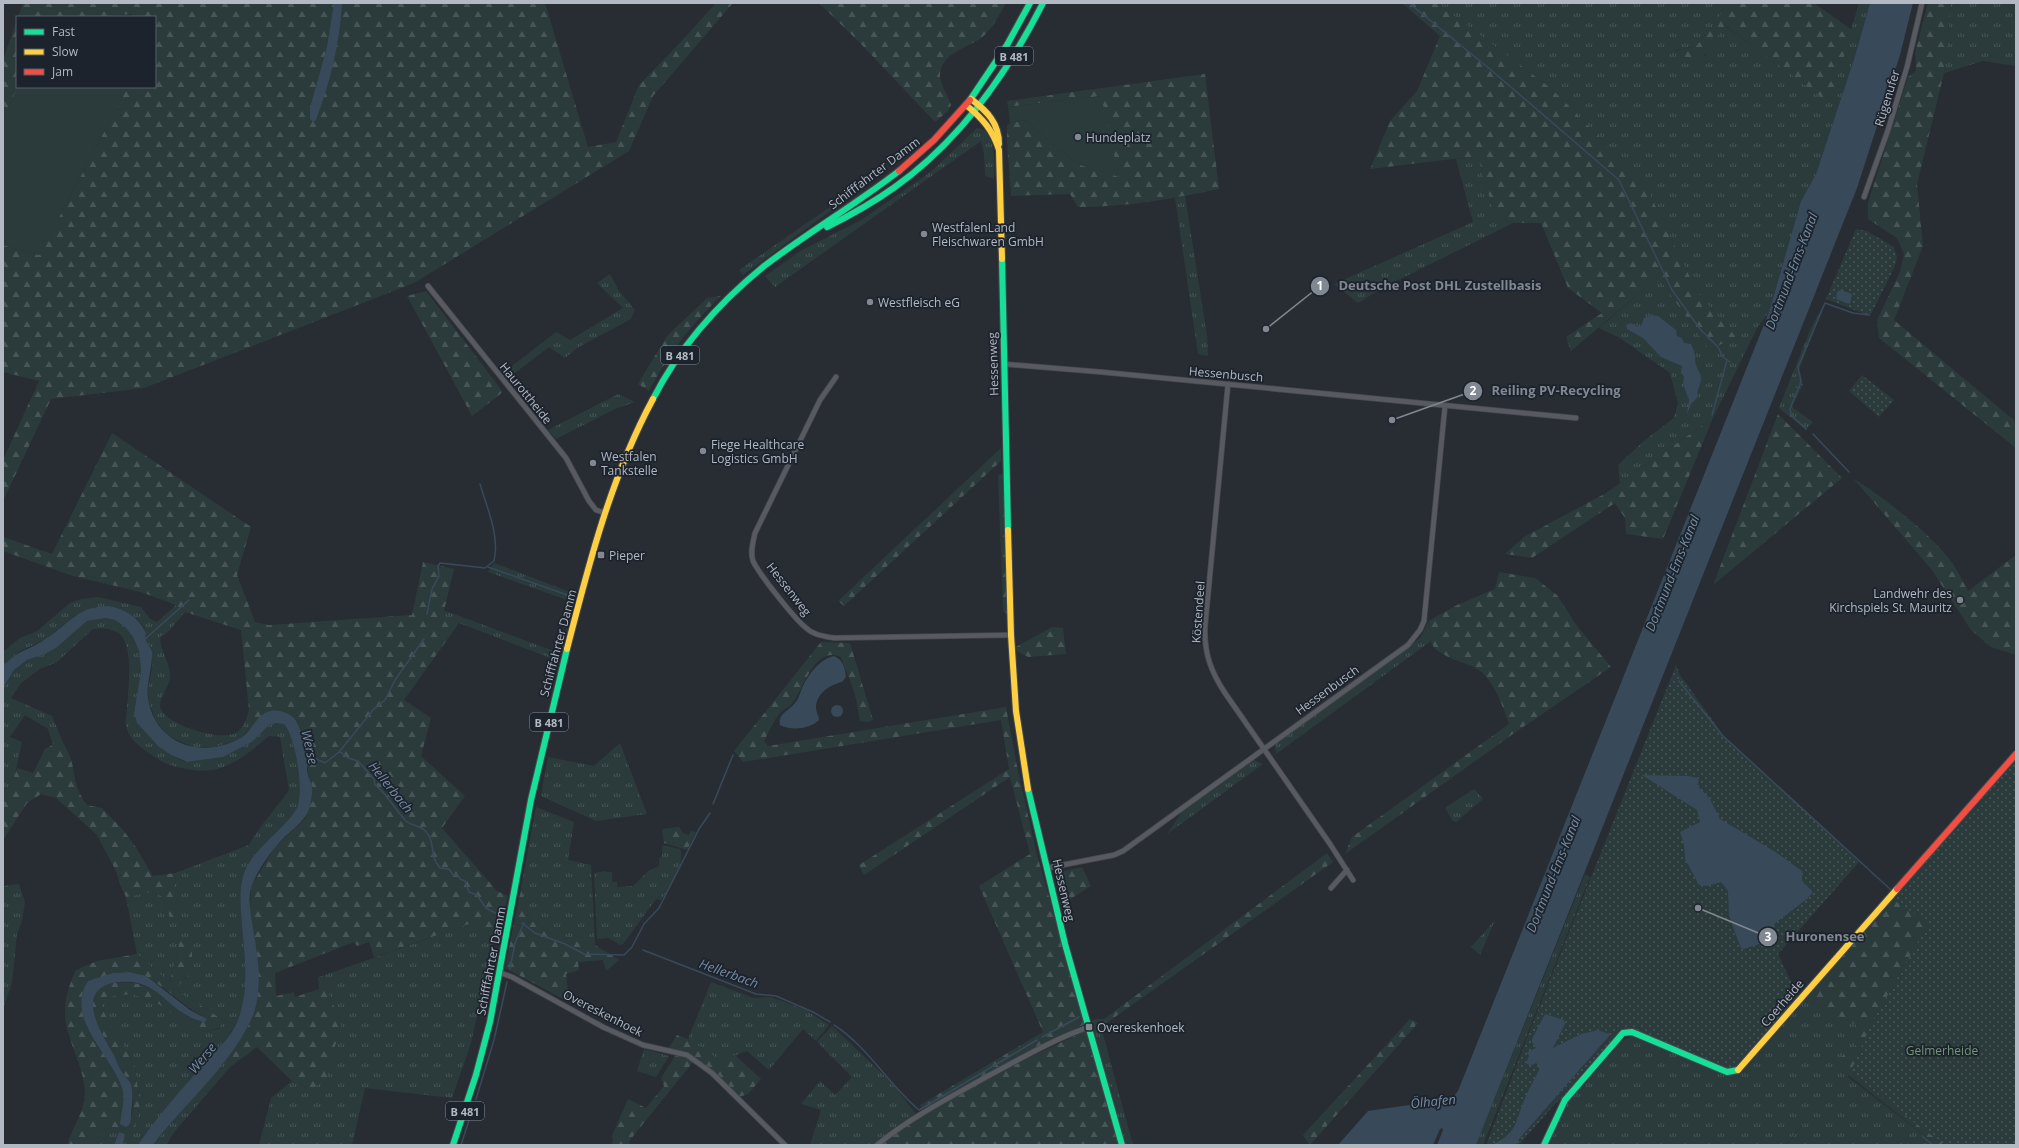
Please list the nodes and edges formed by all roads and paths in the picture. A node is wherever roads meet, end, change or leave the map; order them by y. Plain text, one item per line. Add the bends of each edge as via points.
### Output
1 (1030, 3) edge
2 (1043, 3) edge
3 (1922, 3) edge
4 (971, 99) junction
5 (966, 105) junction
6 (980, 105) junction
7 (974, 112) junction
8 (999, 150) junction
9 (1864, 197) dead end
10 (807, 236) junction
11 (428, 286) dead end
12 (1004, 364) junction
13 (836, 377) dead end
14 (1228, 384) junction
15 (1445, 406) junction
16 (1576, 418) dead end
17 (605, 513) junction
18 (1011, 635) junction
19 (1264, 748) junction
20 (2016, 754) edge
21 (1047, 868) junction
22 (1347, 870) junction
23 (1353, 880) dead end
24 (1331, 888) dead end
25 (501, 973) junction
26 (1088, 1027) junction
27 (453, 1145) edge
28 (785, 1145) edge
29 (877, 1145) edge
30 (1122, 1145) edge
31 (1544, 1145) edge

1 - 4 street, Schifffahrter Damm / B 481 via 1000,58
2 - 6 street, Schifffahrter Damm / B 481 via 1004,73
3 - 9 street, Rügenufer via 1907,67
4 - 5 street, Schifffahrter Damm / B 481
4 - 6 street
5 - 7 street, Hessenweg
5 - 10 street, Schifffahrter Damm / B 481 via 909,163
6 - 7 street, Schifffahrter Damm / B 481
6 - 8 street via 996,123 1000,136
7 - 8 street, Hessenweg via 990,126
7 - 10 street, Schifffahrter Damm / B 481 via 937,152 893,190 872,204
8 - 12 street, Hessenweg
10 - 17 street, Schifffahrter Damm / B 481 via 746,282 713,313 683,350 644,413 625,455
11 - 17 street, Haurottheide via 566,458 596,510
12 - 14 street, Hessenbusch
12 - 18 street, Hessenweg
13 - 18 street, Hessenweg via 819,402 756,533 753,560 765,579 804,627 820,636 834,638
14 - 15 street, Hessenbusch
14 - 19 street, Köstendeel via 1205,648 1214,678
15 - 16 street, Hessenbusch
15 - 19 street, Hessenbusch via 1424,621 1420,630 1408,645
17 - 25 street, Schifffahrter Damm / B 481 via 564,661 532,797
18 - 21 street, Hessenweg via 1019,738
19 - 21 street, Hessenbusch via 1123,851
19 - 22 street, Köstendeel
20 - 31 street, Coerheide via 1737,1071 1727,1072 1632,1032 1624,1033 1565,1100
21 - 26 street, Hessenweg
22 - 23 street, Köstendeel
22 - 24 street
25 - 27 street, Schifffahrter Damm / B 481 via 486,1038
25 - 28 street, Overeskenhoek via 603,1027 643,1045 687,1055 712,1073
26 - 29 street via 1005,1067 923,1112
26 - 30 street, Hessenweg

